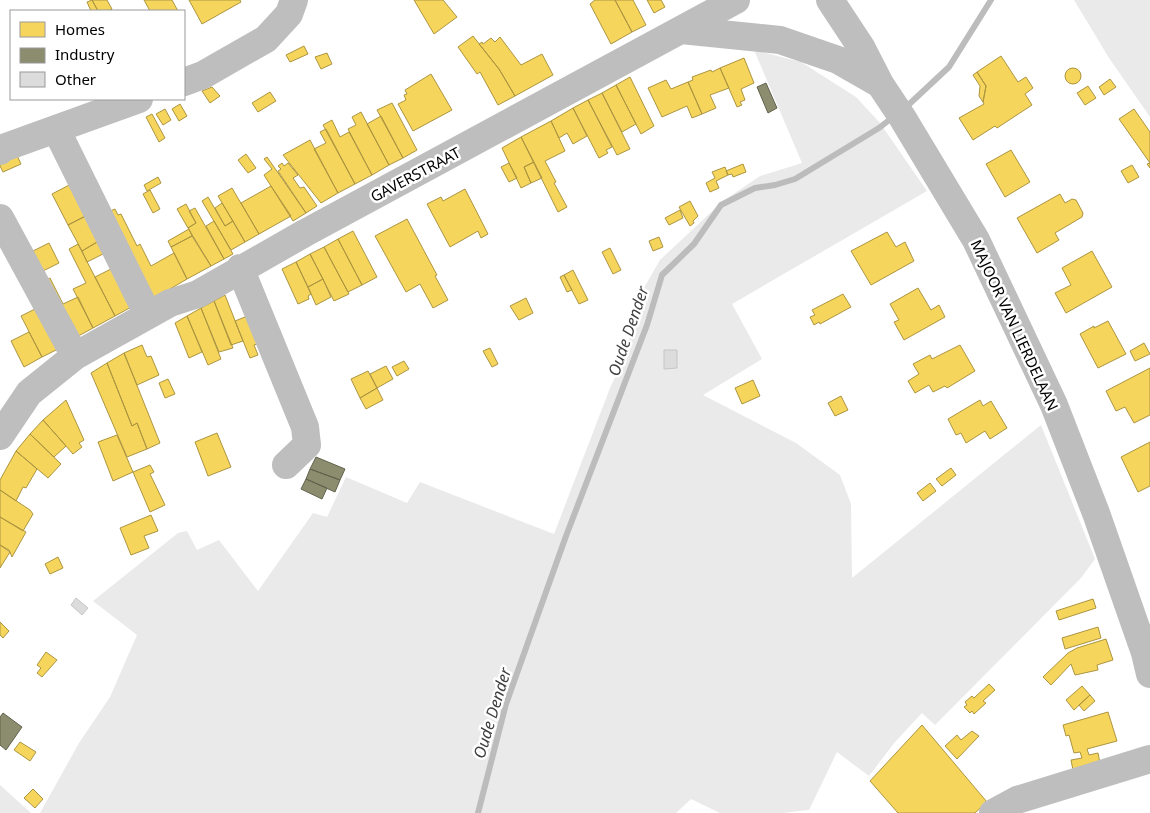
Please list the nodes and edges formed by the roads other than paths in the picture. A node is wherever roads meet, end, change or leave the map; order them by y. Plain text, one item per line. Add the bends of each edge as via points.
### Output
1 (294, 0) edge
2 (736, 0) edge
3 (830, 0) edge
4 (681, 30) junction
5 (185, 82) edge
6 (136, 100) edge
7 (891, 101) junction
8 (56, 129) junction
9 (0, 151) edge
10 (0, 218) edge
11 (240, 268) junction
12 (148, 315) junction
13 (75, 356) junction
14 (0, 436) edge
15 (286, 465) dead end
16 (1150, 674) edge
17 (1150, 759) edge
18 (992, 813) edge

1 - 5 street via 289,14 266,39 204,75
2 - 4 street, GAVERSTRAAT
3 - 7 street, MAJOOR VAN LIERDELAAN
4 - 7 street via 780,40 838,60
4 - 11 street, GAVERSTRAAT
6 - 8 street
7 - 16 street, MAJOOR VAN LIERDELAAN via 976,240 1054,405 1096,513
8 - 9 street
8 - 12 street
10 - 13 street
11 - 12 street, GAVERSTRAAT via 198,294 170,303
11 - 15 street via 305,427 307,445
12 - 13 street, GAVERSTRAAT
13 - 14 street, GAVERSTRAAT via 29,393
17 - 18 street via 1017,800

